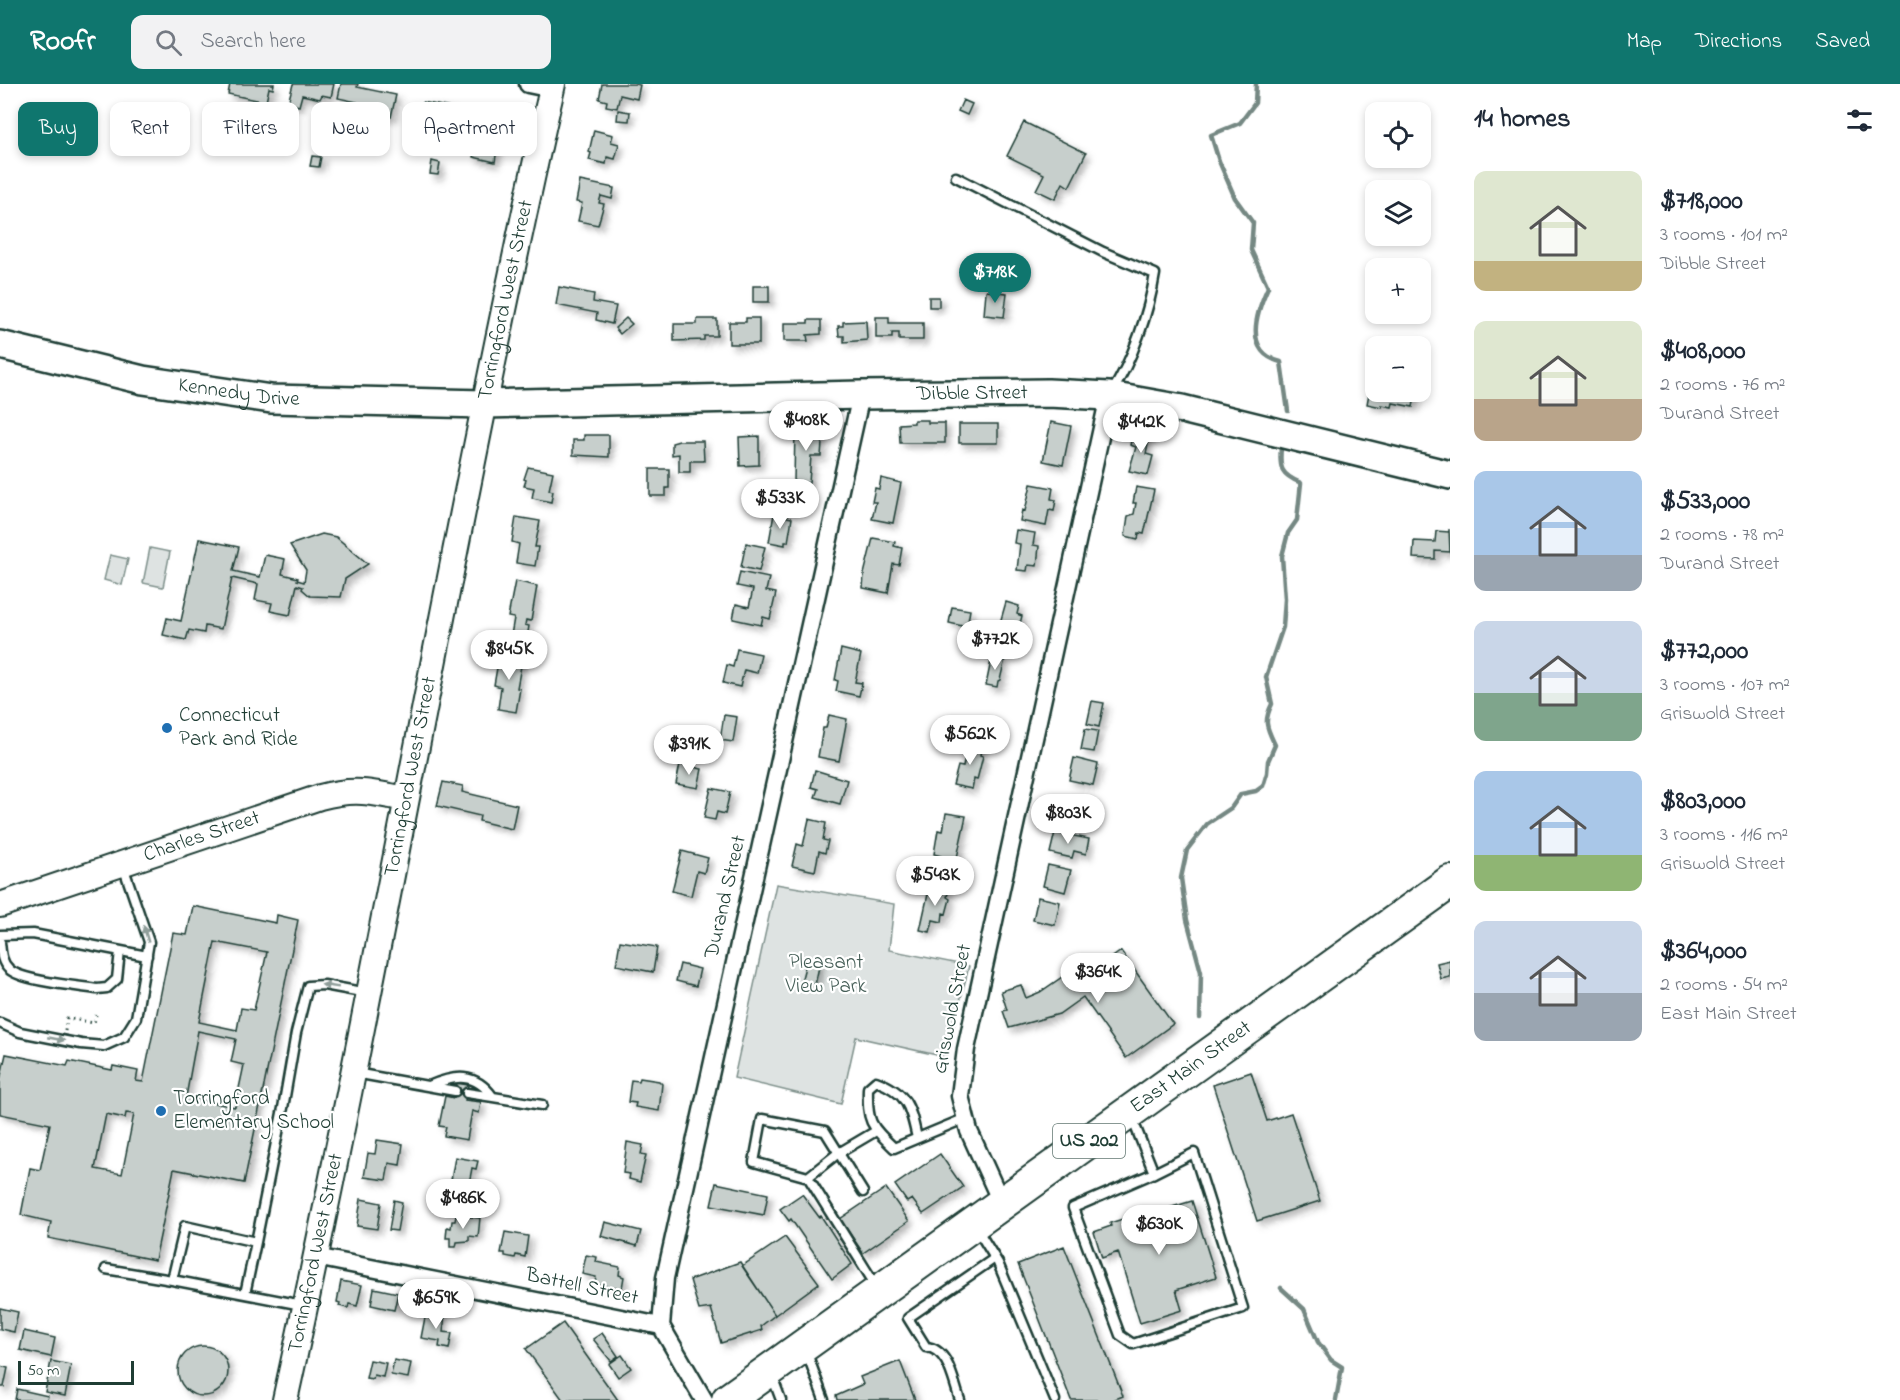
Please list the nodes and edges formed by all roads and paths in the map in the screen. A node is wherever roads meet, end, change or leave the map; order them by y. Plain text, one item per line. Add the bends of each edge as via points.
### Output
1 (544, 86) edge
2 (956, 177) dead end
3 (0, 345) edge
4 (861, 395) junction
5 (1109, 396) junction
6 (484, 404) junction
7 (1450, 475) edge
8 (405, 799) junction
9 (123, 864) junction
10 (1450, 882) edge
11 (0, 905) edge
12 (0, 935) edge
13 (0, 942) edge
14 (120, 951) junction
15 (147, 956) junction
16 (368, 993) junction
17 (96, 1015) dead end
18 (68, 1018) dead end
19 (0, 1023) edge
20 (352, 1072) junction
21 (428, 1087) junction
22 (455, 1091) dead end
23 (466, 1094) dead end
24 (493, 1097) junction
25 (542, 1105) dead end
26 (1129, 1112) junction
27 (966, 1118) junction
28 (876, 1131) junction
29 (917, 1138) junction
30 (837, 1154) junction
31 (1154, 1173) junction
32 (808, 1177) junction
33 (863, 1192) dead end
34 (1002, 1204) junction
35 (974, 1224) junction
36 (256, 1242) junction
37 (316, 1257) junction
38 (995, 1258) junction
39 (106, 1269) dead end
40 (172, 1280) junction
41 (879, 1291) junction
42 (245, 1294) junction
43 (305, 1306) junction
44 (661, 1326) junction
45 (804, 1346) junction
46 (770, 1370) junction
47 (285, 1400) edge
48 (704, 1400) edge
49 (728, 1400) edge
50 (781, 1400) edge
51 (824, 1400) edge
52 (960, 1400) edge
53 (1055, 1400) edge

1 - 6 main road, Torringford West Street
2 - 5 lane via 1103,252 1155,274 1150,301 1121,378
3 - 6 main road, Kennedy Drive via 143,380 271,399
4 - 5 main road, Dibble Street
4 - 6 main road, Dibble Street
4 - 44 street, Durand Street via 665,1278
5 - 7 main road, Dibble Street via 1182,409
5 - 27 street, Griswold Street via 966,1049 960,1096
6 - 8 main road, Torringford West Street
8 - 9 main road, Charles Street via 342,791
8 - 16 main road, Torringford West Street
9 - 11 main road, Charles Street
15 -> 9 lane via 149,942
10 - 26 highway, East Main Street / US 202
12 - 14 lane via 33,934
13 - 14 lane via 3,960 16,974 97,989 107,988 117,979
14 - 15 lane
19 -> 15 lane via 20,1032 81,1044 104,1046 124,1037 136,1018
16 - 20 main road, Torringford West Street
16 -> 36 lane via 324,985 312,985 306,990
17 - 18 path via 94,1023
20 - 21 lane
20 - 37 main road, Torringford West Street
21 - 22 lane
21 - 24 lane via 451,1078 465,1078 482,1084
23 - 24 lane
24 - 25 lane
26 - 31 lane
26 - 34 highway, East Main Street / US 202
27 - 29 lane
27 - 34 street, Griswold Street
28 - 29 lane via 894,1148
28 - 29 lane via 867,1113 868,1088 876,1081 891,1087 906,1101
28 - 30 lane
30 - 32 lane
30 - 32 lane via 825,1131 762,1119 754,1162
30 - 33 lane
31 - 31 lane via 1073,1208 1120,1335 1133,1344 1243,1308 1194,1153
32 - 41 lane
34 - 35 highway, East Main Street / US 202
35 - 38 lane
35 - 41 highway, East Main Street / US 202
36 - 40 lane via 185,1226
36 - 42 lane
37 - 43 main road, Torringford West Street
37 - 44 street, Battell Street
38 - 52 lane via 908,1318 926,1347 938,1349 943,1355
38 - 53 lane
39 - 40 lane
40 - 42 lane
41 - 45 highway, East Main Street / US 202
42 - 43 lane
43 - 47 main road, Torringford West Street
44 - 48 street
45 - 46 highway, East Main Street / US 202
45 - 51 lane
46 - 49 highway, East Main Street / US 202
46 - 50 lane

